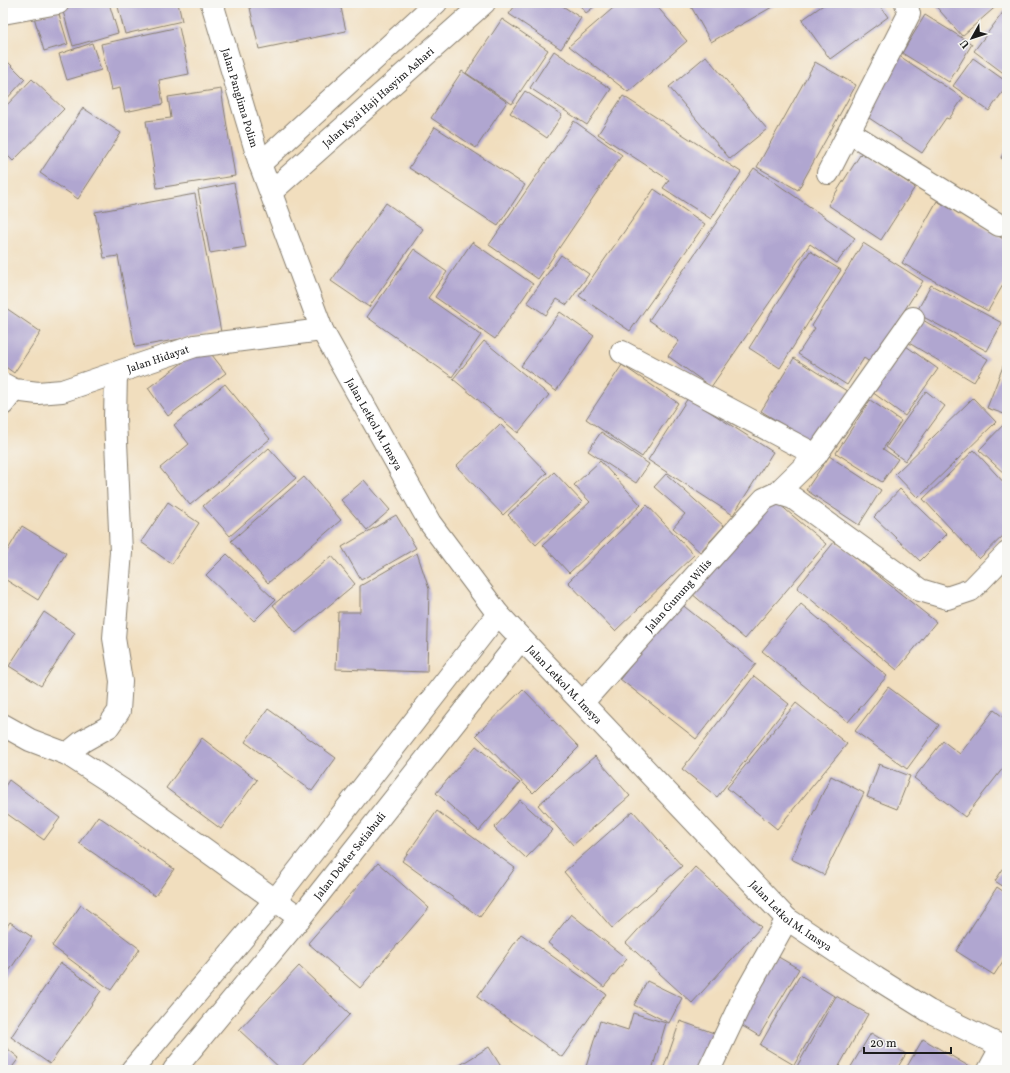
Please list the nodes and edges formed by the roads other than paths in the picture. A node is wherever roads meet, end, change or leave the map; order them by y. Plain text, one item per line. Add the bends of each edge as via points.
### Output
1 (58, 3) edge
2 (212, 3) edge
3 (436, 3) edge
4 (906, 3) edge
5 (473, 6) edge
6 (3, 13) edge
7 (849, 132) junction
8 (260, 164) junction
9 (828, 173) dead end
10 (271, 192) junction
11 (999, 225) dead end
12 (913, 318) dead end
13 (322, 330) junction
14 (622, 352) dead end
15 (116, 373) junction
16 (7, 393) edge
17 (816, 455) junction
18 (777, 493) junction
19 (1007, 553) edge
20 (498, 614) junction
21 (521, 639) junction
22 (583, 702) junction
23 (3, 725) edge
24 (67, 754) junction
25 (276, 899) junction
26 (300, 918) junction
27 (787, 919) junction
28 (1004, 1048) edge
29 (132, 1070) edge
30 (174, 1070) edge
31 (709, 1070) edge
32 (989, 1070) edge

1 - 6 street
2 - 8 street, Jalan Panglima Polim
3 - 8 street
4 - 7 street via 909,14
5 - 10 street, Jalan Kyai Haji Hasyim Ashari
7 - 9 street
7 - 11 street
8 - 10 street, Jalan Panglima Polim
10 - 13 street, Jalan Letkol M. Imsya
12 - 17 street, Jalan Gunung Wilis
13 - 15 street, Jalan Hidayat via 195,346
13 - 20 street, Jalan Letkol M. Imsya via 430,523
14 - 17 street
15 - 16 street, Jalan Hidayat via 62,391
15 - 24 street via 115,419 121,552 114,638 121,681 119,711 108,727 83,741
17 - 18 street, Jalan Gunung Wilis
18 - 19 street via 793,498 920,590 947,598 971,590
18 - 22 street, Jalan Gunung Wilis via 759,505
20 - 21 street, Jalan Letkol M. Imsya
20 - 25 street
21 - 22 street, Jalan Letkol M. Imsya
21 - 26 street, Jalan Dokter Setiabudi
22 - 27 street, Jalan Letkol M. Imsya
23 - 24 street via 30,740
24 - 25 street via 121,789
25 - 26 street
25 - 29 street
26 - 30 street, Jalan Dokter Setiabudi
27 - 28 street, Jalan Letkol M. Imsya via 929,1011
27 - 31 street via 744,994
28 - 32 street

